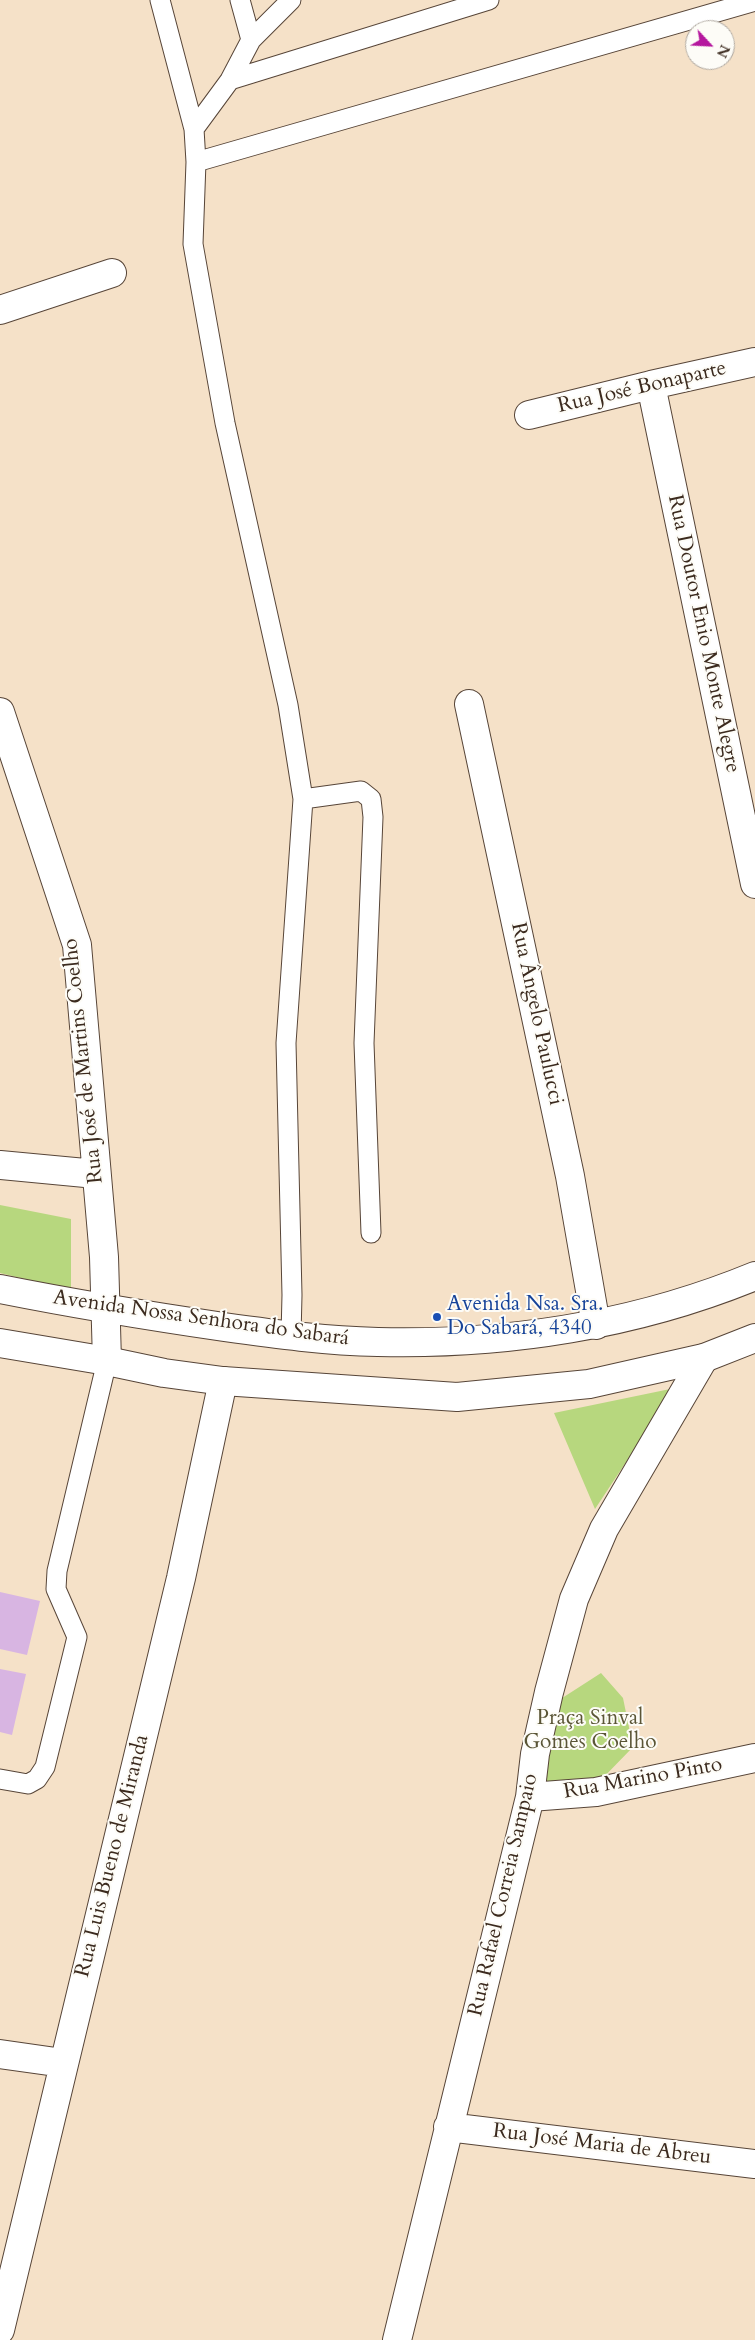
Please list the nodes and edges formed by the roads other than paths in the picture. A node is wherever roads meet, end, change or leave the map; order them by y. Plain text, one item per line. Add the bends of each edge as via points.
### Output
1 (160, 0) edge
2 (240, 0) edge
3 (291, 0) edge
4 (489, 0) edge
5 (755, 1) edge
6 (251, 40) junction
7 (230, 80) junction
8 (194, 129) junction
9 (196, 162) junction
10 (112, 273) dead end
11 (0, 310) edge
12 (755, 362) edge
13 (651, 384) junction
14 (529, 415) dead end
15 (469, 704) dead end
16 (0, 712) edge
17 (303, 799) junction
18 (755, 884) edge
19 (0, 1165) edge
20 (96, 1174) junction
21 (371, 1233) dead end
22 (755, 1276) edge
23 (0, 1289) edge
24 (106, 1310) junction
25 (596, 1325) junction
26 (291, 1336) junction
27 (755, 1338) edge
28 (0, 1343) edge
29 (704, 1358) junction
30 (107, 1361) junction
31 (223, 1381) junction
32 (755, 1758) edge
33 (0, 1779) edge
34 (530, 1798) junction
35 (0, 2054) edge
36 (63, 2063) junction
37 (448, 2127) junction
38 (755, 2164) edge
39 (0, 2330) edge
40 (397, 2340) edge

1 - 8 lane
2 - 6 lane
3 - 6 lane
4 - 7 lane
5 - 9 lane
6 - 7 lane
7 - 8 lane
8 - 9 lane
9 - 17 lane via 193,244 225,423 288,705
10 - 11 street
12 - 13 street, Rua José Bonaparte
13 - 14 street, Rua José Bonaparte
13 - 18 street, Rua Doutor Enio Monte Alegre
15 - 25 street, Rua Ângelo Paulucci via 570,1176
16 - 20 street, Rua José de Martins Coelho via 76,945
17 - 21 lane via 361,791 371,799 373,817 364,1043
17 - 26 lane via 286,1043
19 - 20 street
20 - 24 street, Rua José de Martins Coelho
22 - 25 street, Avenida Nossa Senhora do Sabará via 676,1305
23 - 24 street, Avenida Nossa Senhora do Sabará
24 - 26 street, Avenida Nossa Senhora do Sabará
24 - 30 street, Rua José de Martins Coelho
25 - 26 street, Avenida Nossa Senhora do Sabará via 478,1340 378,1342
27 - 29 street
28 - 30 street
29 - 31 street via 589,1384 457,1397
29 - 34 street, Rua Rafael Correia Sampaio via 604,1529 574,1599 535,1754
30 - 31 street
30 - 33 lane via 57,1571 56,1588 77,1636 45,1767 37,1779 28,1784
31 - 36 street, Rua Luis Bueno de Miranda via 181,1578
32 - 34 street, Rua Marino Pinto via 596,1792
34 - 37 street, Rua Rafael Correia Sampaio
35 - 36 street
36 - 39 street, Rua Luis Bueno de Miranda
37 - 38 street, Rua José Maria de Abreu
37 - 40 street, Rua Rafael Correia Sampaio

